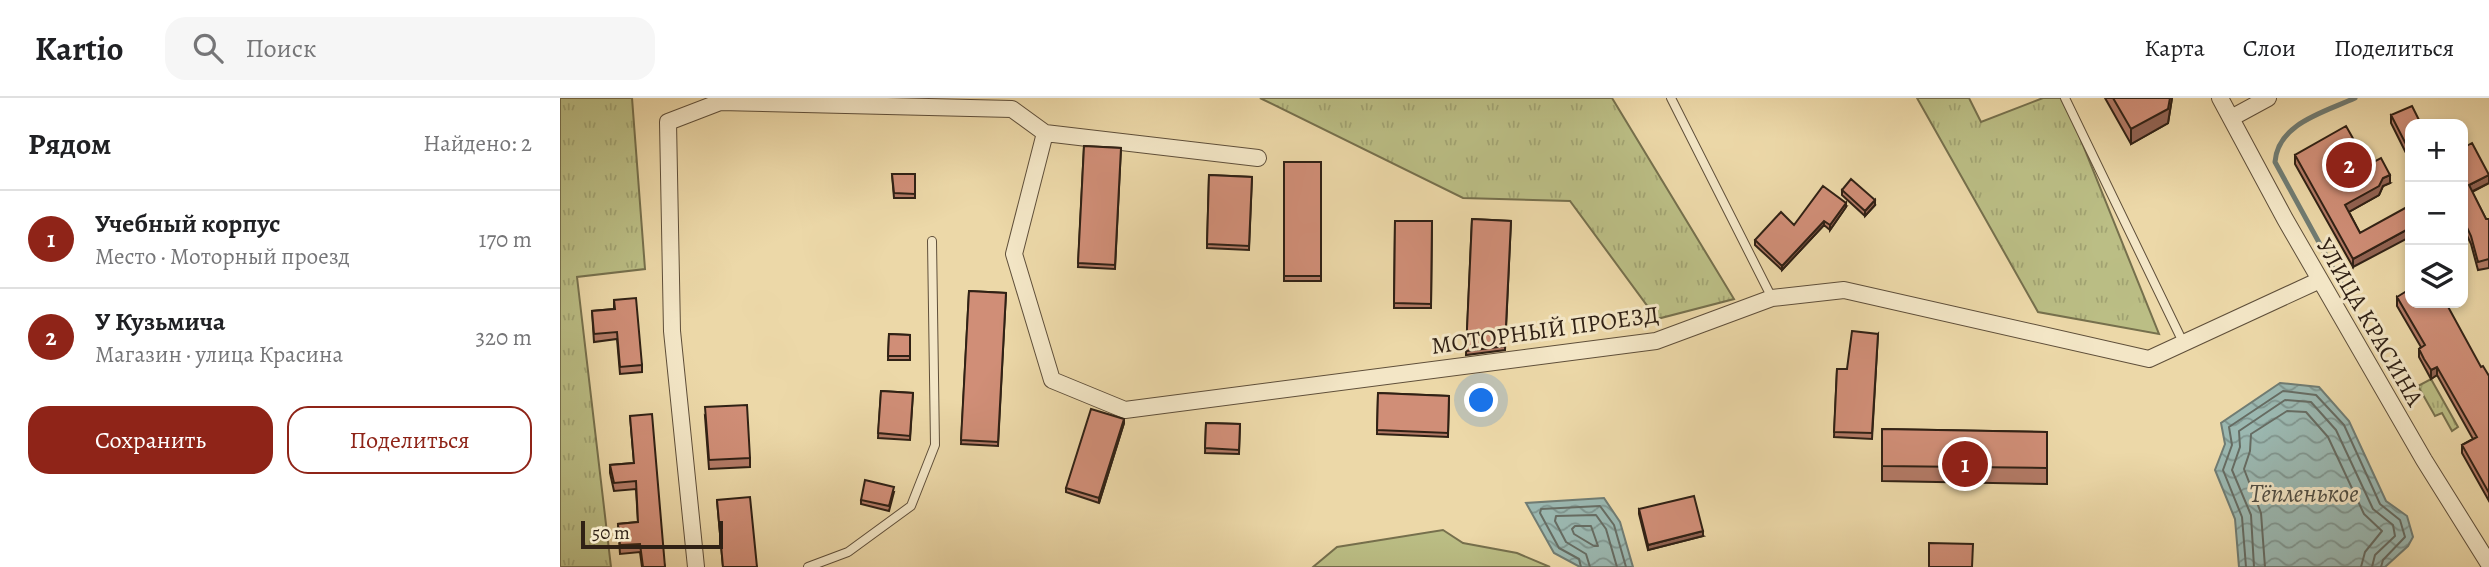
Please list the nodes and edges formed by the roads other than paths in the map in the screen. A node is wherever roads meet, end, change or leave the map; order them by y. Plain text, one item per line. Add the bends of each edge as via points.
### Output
1 (1671, 98) edge
2 (2065, 98) edge
3 (2220, 98) edge
4 (2268, 98) edge
5 (2233, 117) junction
6 (1045, 133) junction
7 (1258, 158) dead end
8 (932, 241) dead end
9 (2320, 279) junction
10 (1772, 298) junction
11 (2180, 336) dead end
12 (2489, 564) edge
13 (696, 567) edge
14 (808, 567) edge

1 - 10 lane
2 - 11 lane
3 - 5 street, УЛИЦА КРАСИНА
4 - 5 street
5 - 9 street, УЛИЦА КРАСИНА
6 - 7 street
6 - 10 street, МОТОРНЫЙ ПРОЕЗД via 1014,254 1052,380 1125,410 1656,341
6 - 13 street via 1012,109 720,102 668,122 672,331
8 - 14 lane via 935,445 911,506 848,552
9 - 10 street, МОТОРНЫЙ ПРОЕЗД via 2149,359 1844,290
9 - 12 street, УЛИЦА КРАСИНА

